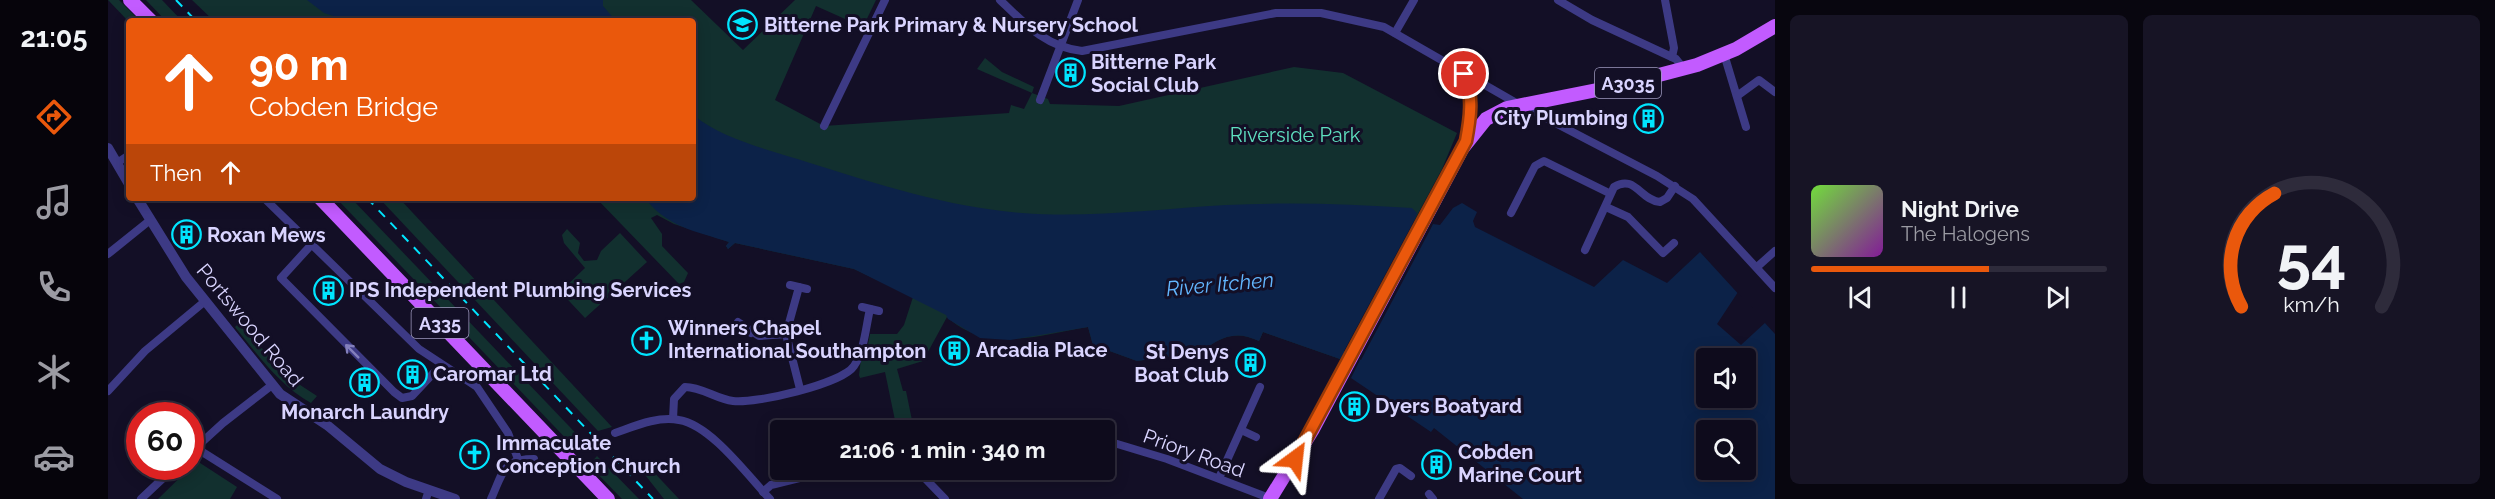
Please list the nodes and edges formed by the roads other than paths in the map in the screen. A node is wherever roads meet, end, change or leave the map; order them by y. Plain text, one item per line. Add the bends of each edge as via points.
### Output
1 (130, 0) edge
2 (885, 0) edge
3 (1000, 0) edge
4 (1078, 0) edge
5 (1414, 0) edge
6 (1558, 0) edge
7 (1665, 0) edge
8 (148, 18) edge
9 (1775, 26) edge
10 (1395, 33) junction
11 (1060, 46) junction
12 (1724, 54) junction
13 (1672, 57) junction
14 (1684, 69) junction
15 (1464, 74) junction
16 (1775, 92) edge
17 (1737, 96) junction
18 (1040, 100) dead end
19 (1523, 103) junction
20 (824, 126) dead end
21 (1746, 127) dead end
22 (1466, 141) junction
23 (108, 148) edge
24 (126, 157) edge
25 (117, 163) junction
26 (126, 179) edge
27 (1675, 186) junction
28 (1609, 193) junction
29 (138, 201) edge
30 (267, 201) edge
31 (323, 201) edge
32 (1606, 207) junction
33 (1511, 213) dead end
34 (149, 221) junction
35 (1674, 243) dead end
36 (312, 244) junction
37 (1585, 250) dead end
38 (1775, 251) edge
39 (108, 254) edge
40 (1757, 267) junction
41 (799, 287) dead end
42 (1775, 288) edge
43 (204, 302) junction
44 (870, 309) dead end
45 (738, 322) dead end
46 (786, 334) junction
47 (441, 365) junction
48 (272, 385) junction
49 (1260, 387) dead end
50 (800, 389) junction
51 (108, 391) edge
52 (673, 419) junction
53 (1241, 430) junction
54 (615, 433) dead end
55 (1256, 436) dead end
56 (204, 441) edge
57 (1115, 444) edge
58 (204, 457) edge
59 (518, 459) junction
60 (534, 459) dead end
61 (1411, 476) dead end
62 (1219, 478) junction
63 (161, 480) edge
64 (791, 480) edge
65 (927, 480) edge
66 (763, 492) junction
67 (427, 494) edge
68 (141, 499) edge
69 (276, 499) edge
70 (455, 499) edge
71 (491, 499) edge
72 (608, 499) edge
73 (770, 499) edge
74 (945, 499) edge
75 (1271, 499) edge
76 (1379, 499) edge

1 - 8 main road
2 - 20 street
3 - 11 street via 1030,29
4 - 11 street
5 - 10 street
6 - 13 street
7 - 13 street via 1674,48
9 - 12 main road, A3035
10 - 11 street via 1369,22 1300,12 1276,13 1097,50
10 - 15 street
11 - 18 street
12 - 14 main road, A3035
12 - 17 street
13 - 14 street
14 - 19 main road, A3035
15 - 19 street
15 - 22 street via 1470,108
16 - 17 street via 1760,80
17 - 21 street
19 - 22 main road, A3035 via 1486,119
19 - 27 street via 1542,117
22 - 75 main road, A3035 via 1313,429
23 - 25 street
24 - 25 street
25 - 26 street
27 - 28 street via 1660,202 1652,201 1628,182 1622,182
27 - 40 street via 1709,214
28 - 32 street
28 - 33 street via 1544,161 1535,166
29 - 34 street, Portswood Road
30 - 36 street
31 - 72 main road, A335
32 - 35 street via 1628,217 1662,254
32 - 37 street
34 - 39 street
34 - 43 street, Portswood Road
36 - 47 street via 419,349
47 -> 36 street via 412,396 402,398 393,392 281,279
38 - 40 street
40 - 42 street
41 - 46 street
43 - 48 street, Portswood Road
43 - 51 street via 145,351
44 - 50 street via 858,358 851,370 828,382
45 - 46 street via 762,337
46 - 50 street
47 - 59 street via 477,387 508,433
48 - 56 street
48 - 67 street, Portswood Road via 380,469
49 - 53 street
50 - 52 street via 738,401 685,387 674,399
52 - 54 street
52 - 66 street via 704,432
53 - 55 street
53 - 62 street
57 - 62 street, Priory Road
58 - 69 street
59 - 60 street
59 - 71 street via 507,465
61 - 76 street via 1401,468 1396,469
62 - 75 street, Priory Road
63 - 68 street
64 - 66 street via 771,485
65 - 74 street
66 - 73 street
67 - 70 street, Portswood Road

